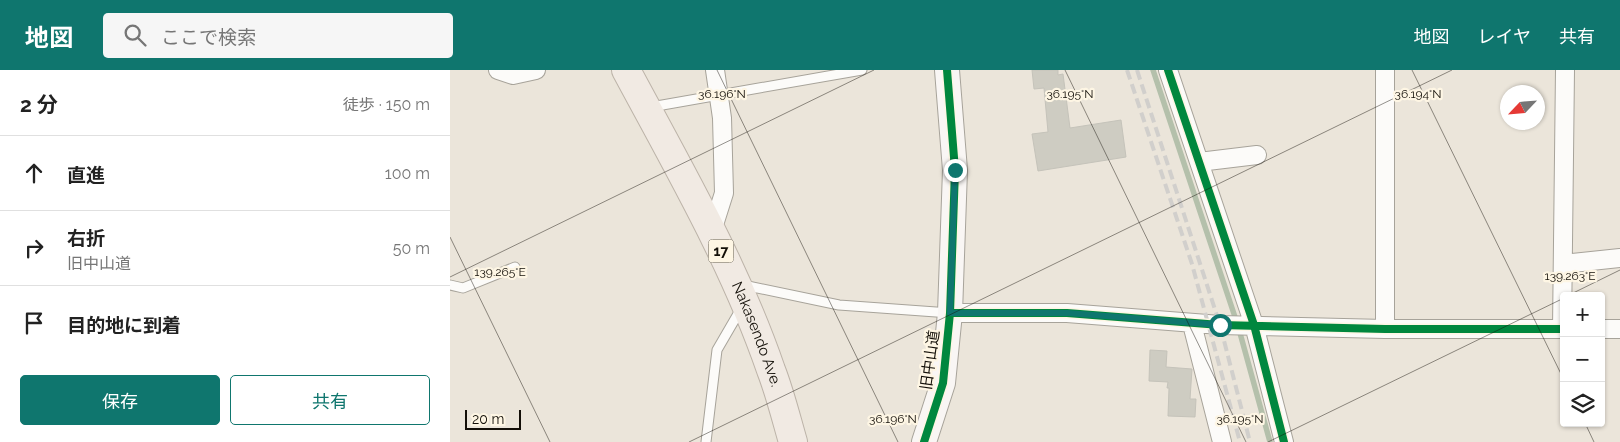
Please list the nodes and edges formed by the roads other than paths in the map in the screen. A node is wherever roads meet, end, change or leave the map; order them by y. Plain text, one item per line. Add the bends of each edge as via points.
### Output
1 (498, 70) edge
2 (536, 70) edge
3 (626, 70) edge
4 (715, 70) edge
5 (862, 70) edge
6 (947, 70) edge
7 (1168, 70) edge
8 (1385, 70) edge
9 (1565, 70) edge
10 (719, 94) junction
11 (646, 108) junction
12 (1257, 155) dead end
13 (1199, 162) junction
14 (712, 231) junction
15 (1620, 258) edge
16 (1563, 264) junction
17 (515, 267) dead end
18 (450, 285) edge
19 (1563, 292) edge
20 (740, 293) junction
21 (950, 313) junction
22 (1192, 324) junction
23 (1254, 325) junction
24 (1385, 328) junction
25 (1560, 329) edge
26 (1605, 329) edge
27 (1620, 329) edge
28 (706, 442) edge
29 (794, 442) edge
30 (924, 442) edge
31 (1222, 442) edge
32 (1284, 442) edge

1 - 2 street via 514,75
3 - 11 highway, Nakasendo Ave. / 17
4 - 10 street
5 - 10 lane
6 - 21 street, 旧中山道 via 955,170
7 - 13 street
8 - 24 street
9 - 16 street
10 - 11 lane
10 - 14 street via 724,193
11 - 14 highway, Nakasendo Ave. / 17
12 - 13 street
13 - 23 street
14 - 20 highway, Nakasendo Ave. / 17
15 - 16 street
16 - 19 street
17 - 18 lane via 463,288
20 - 21 lane via 838,305
20 - 28 lane via 717,350
20 - 29 highway, Nakasendo Ave. / 17 via 771,369
21 - 22 street via 1068,313
21 - 30 street, 旧中山道 via 943,383
22 - 23 street
22 - 31 street
23 - 24 street
23 - 32 street
24 - 25 street
26 - 27 street

